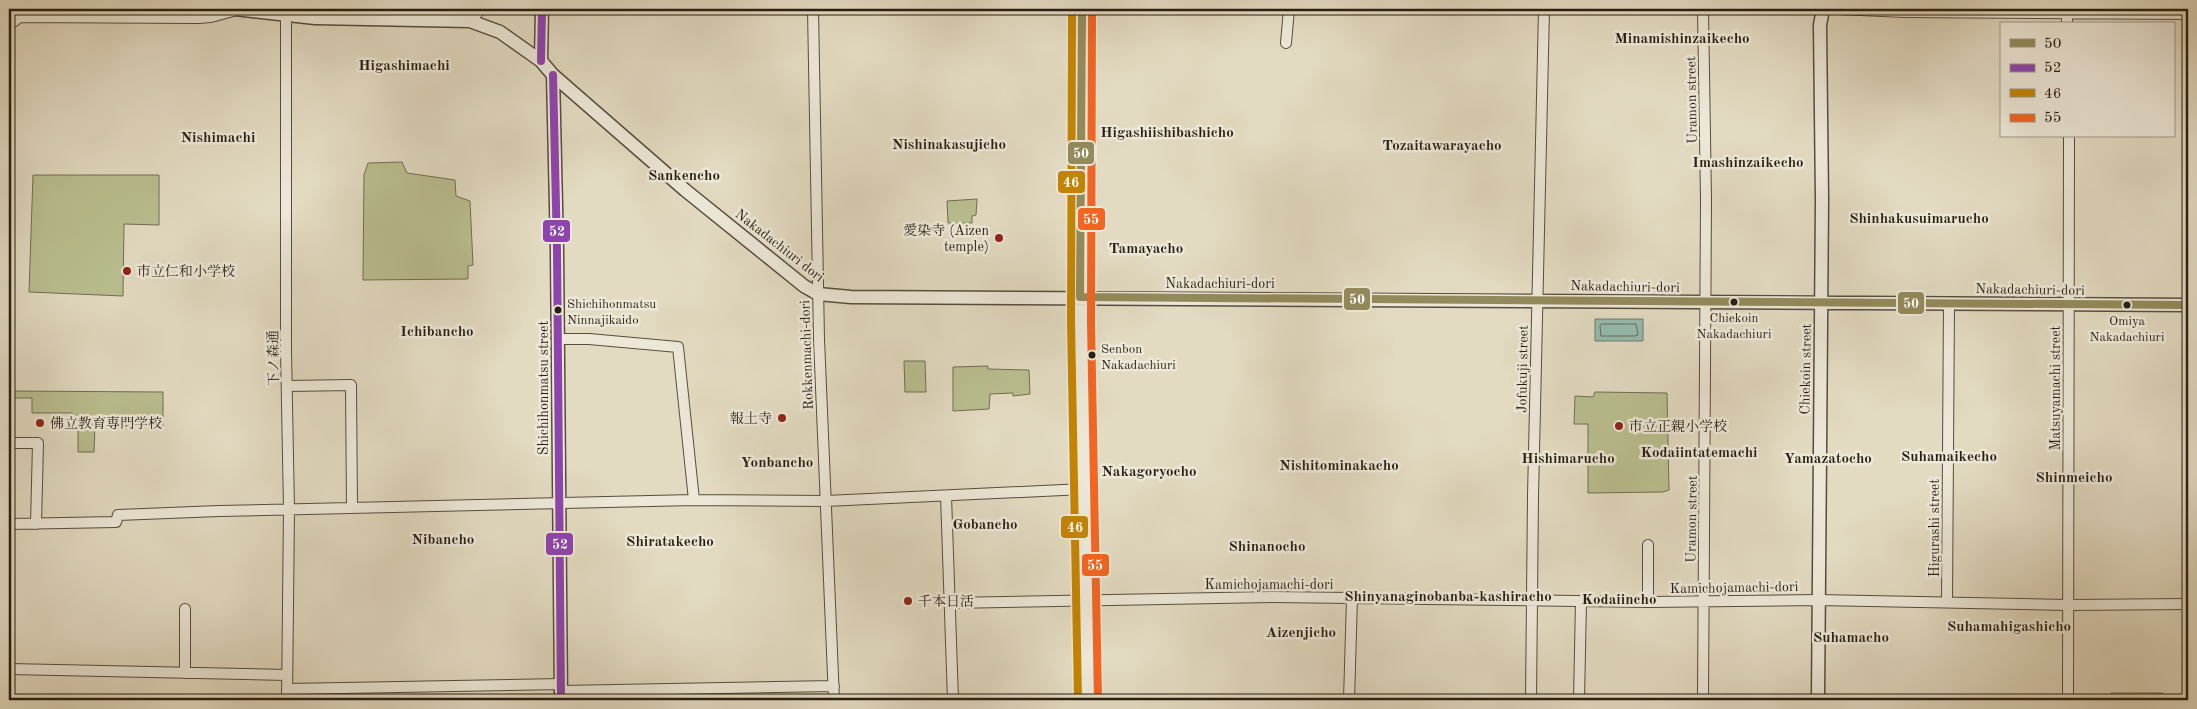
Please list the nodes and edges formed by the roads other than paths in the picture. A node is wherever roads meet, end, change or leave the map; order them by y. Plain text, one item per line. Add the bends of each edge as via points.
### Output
1 (236, 9) edge
2 (481, 9) edge
3 (542, 9) edge
4 (813, 9) edge
5 (1082, 9) edge
6 (1289, 9) edge
7 (1544, 9) edge
8 (1703, 9) edge
9 (1823, 9) edge
10 (1838, 9) edge
11 (315, 13) edge
12 (2188, 14) edge
13 (286, 16) junction
14 (2067, 19) edge
15 (470, 21) junction
16 (9, 25) edge
17 (1286, 43) dead end
18 (541, 61) junction
19 (553, 75) junction
20 (2069, 138) edge
21 (818, 294) junction
22 (1080, 297) junction
23 (1537, 300) junction
24 (1705, 303) junction
25 (1821, 303) junction
26 (1949, 303) junction
27 (2069, 304) junction
28 (2188, 305) edge
29 (558, 339) junction
30 (287, 386) junction
31 (9, 443) edge
32 (1084, 489) junction
33 (946, 496) junction
34 (694, 500) junction
35 (826, 501) junction
36 (560, 504) junction
37 (352, 508) junction
38 (289, 509) junction
39 (9, 524) edge
40 (36, 524) junction
41 (1648, 545) dead end
42 (1352, 598) junction
43 (1086, 600) junction
44 (1818, 600) junction
45 (1532, 601) junction
46 (1580, 601) junction
47 (1704, 601) junction
48 (1648, 602) junction
49 (1947, 602) junction
50 (950, 603) junction
51 (2188, 604) edge
52 (2068, 605) junction
53 (185, 610) dead end
54 (9, 669) edge
55 (185, 673) junction
56 (287, 675) junction
57 (834, 686) junction
58 (286, 689) junction
59 (672, 689) junction
60 (562, 692) edge
61 (286, 700) edge
62 (672, 700) edge
63 (834, 700) edge
64 (953, 700) edge
65 (1088, 700) edge
66 (1349, 700) edge
67 (1531, 700) edge
68 (1579, 700) edge
69 (1703, 700) edge
70 (1818, 700) edge
71 (2068, 700) edge

1 - 13 street, Nakadachiuri dori
1 - 16 street via 198,18 20,17
2 - 15 street
3 - 18 street
4 - 21 street, Rokkenmachi-dori
5 - 22 street
6 - 17 street
7 - 23 street, Jofukuji street
8 - 24 street, Uramon street
9 - 25 street, Chiekoin street via 1820,25
10 - 14 street
11 - 13 street, Nakadachiuri dori
11 - 15 street, Nakadachiuri dori
12 - 14 street
13 - 30 street, 下ノ森通
15 - 18 street, Nakadachiuri dori via 500,32
18 - 19 street, Nakadachiuri dori
19 - 21 street, Nakadachiuri dori via 686,190
19 - 29 street, Shichihonmatsu street
20 - 27 street, Matsuyamachi street
21 - 22 street, Nakadachiuri dori via 851,297
21 - 35 street, Rokkenmachi-dori
22 - 23 street, Nakadachiuri-dori
22 - 32 street
23 - 24 street, Nakadachiuri-dori
23 - 45 street, Jofukuji street
24 - 25 street, Nakadachiuri-dori
24 - 47 street, Uramon street
25 - 26 street, Nakadachiuri-dori
25 - 44 street, Chiekoin street
26 - 27 street, Nakadachiuri-dori
26 - 49 street, Higurashi street
27 - 28 street, Nakadachiuri-dori
27 - 52 street, Matsuyamachi street
29 - 34 street via 678,347
29 - 36 street, Shichihonmatsu street
30 - 37 street via 351,385
30 - 38 street, 下ノ森通
31 - 40 street via 38,443
32 - 33 street
32 - 43 street
33 - 35 street
33 - 50 street
34 - 35 street
34 - 36 street
35 - 57 street, Rokkenmachi-dori
36 - 37 street
36 - 60 street, Shichihonmatsu street
37 - 38 street
38 - 40 street via 118,515 116,522
38 - 56 street, 下ノ森通
39 - 40 street
41 - 48 street
42 - 43 street, Kamichojamachi-dori
42 - 45 street, Kamichojamachi-dori
42 - 66 street
43 - 50 street, Kamichojamachi-dori
43 - 65 street
44 - 47 street, Kamichojamachi-dori
44 - 49 street, Kamichojamachi-dori
44 - 70 street, Chiekoin street
45 - 46 street, Kamichojamachi-dori
45 - 67 street, Jofukuji street
46 - 48 street, Kamichojamachi-dori
46 - 68 street
47 - 48 street, Kamichojamachi-dori
47 - 69 street, Uramon street
49 - 52 street, Kamichojamachi-dori
50 - 64 street
51 - 52 street, Kamichojamachi-dori
52 - 71 street, Matsuyamachi street
53 - 55 street
54 - 55 street
55 - 56 street
56 - 58 street, 下ノ森通
57 - 59 street
57 - 63 street, Rokkenmachi-dori
58 - 60 street
58 - 61 street, 下ノ森通
59 - 60 street
59 - 62 street

